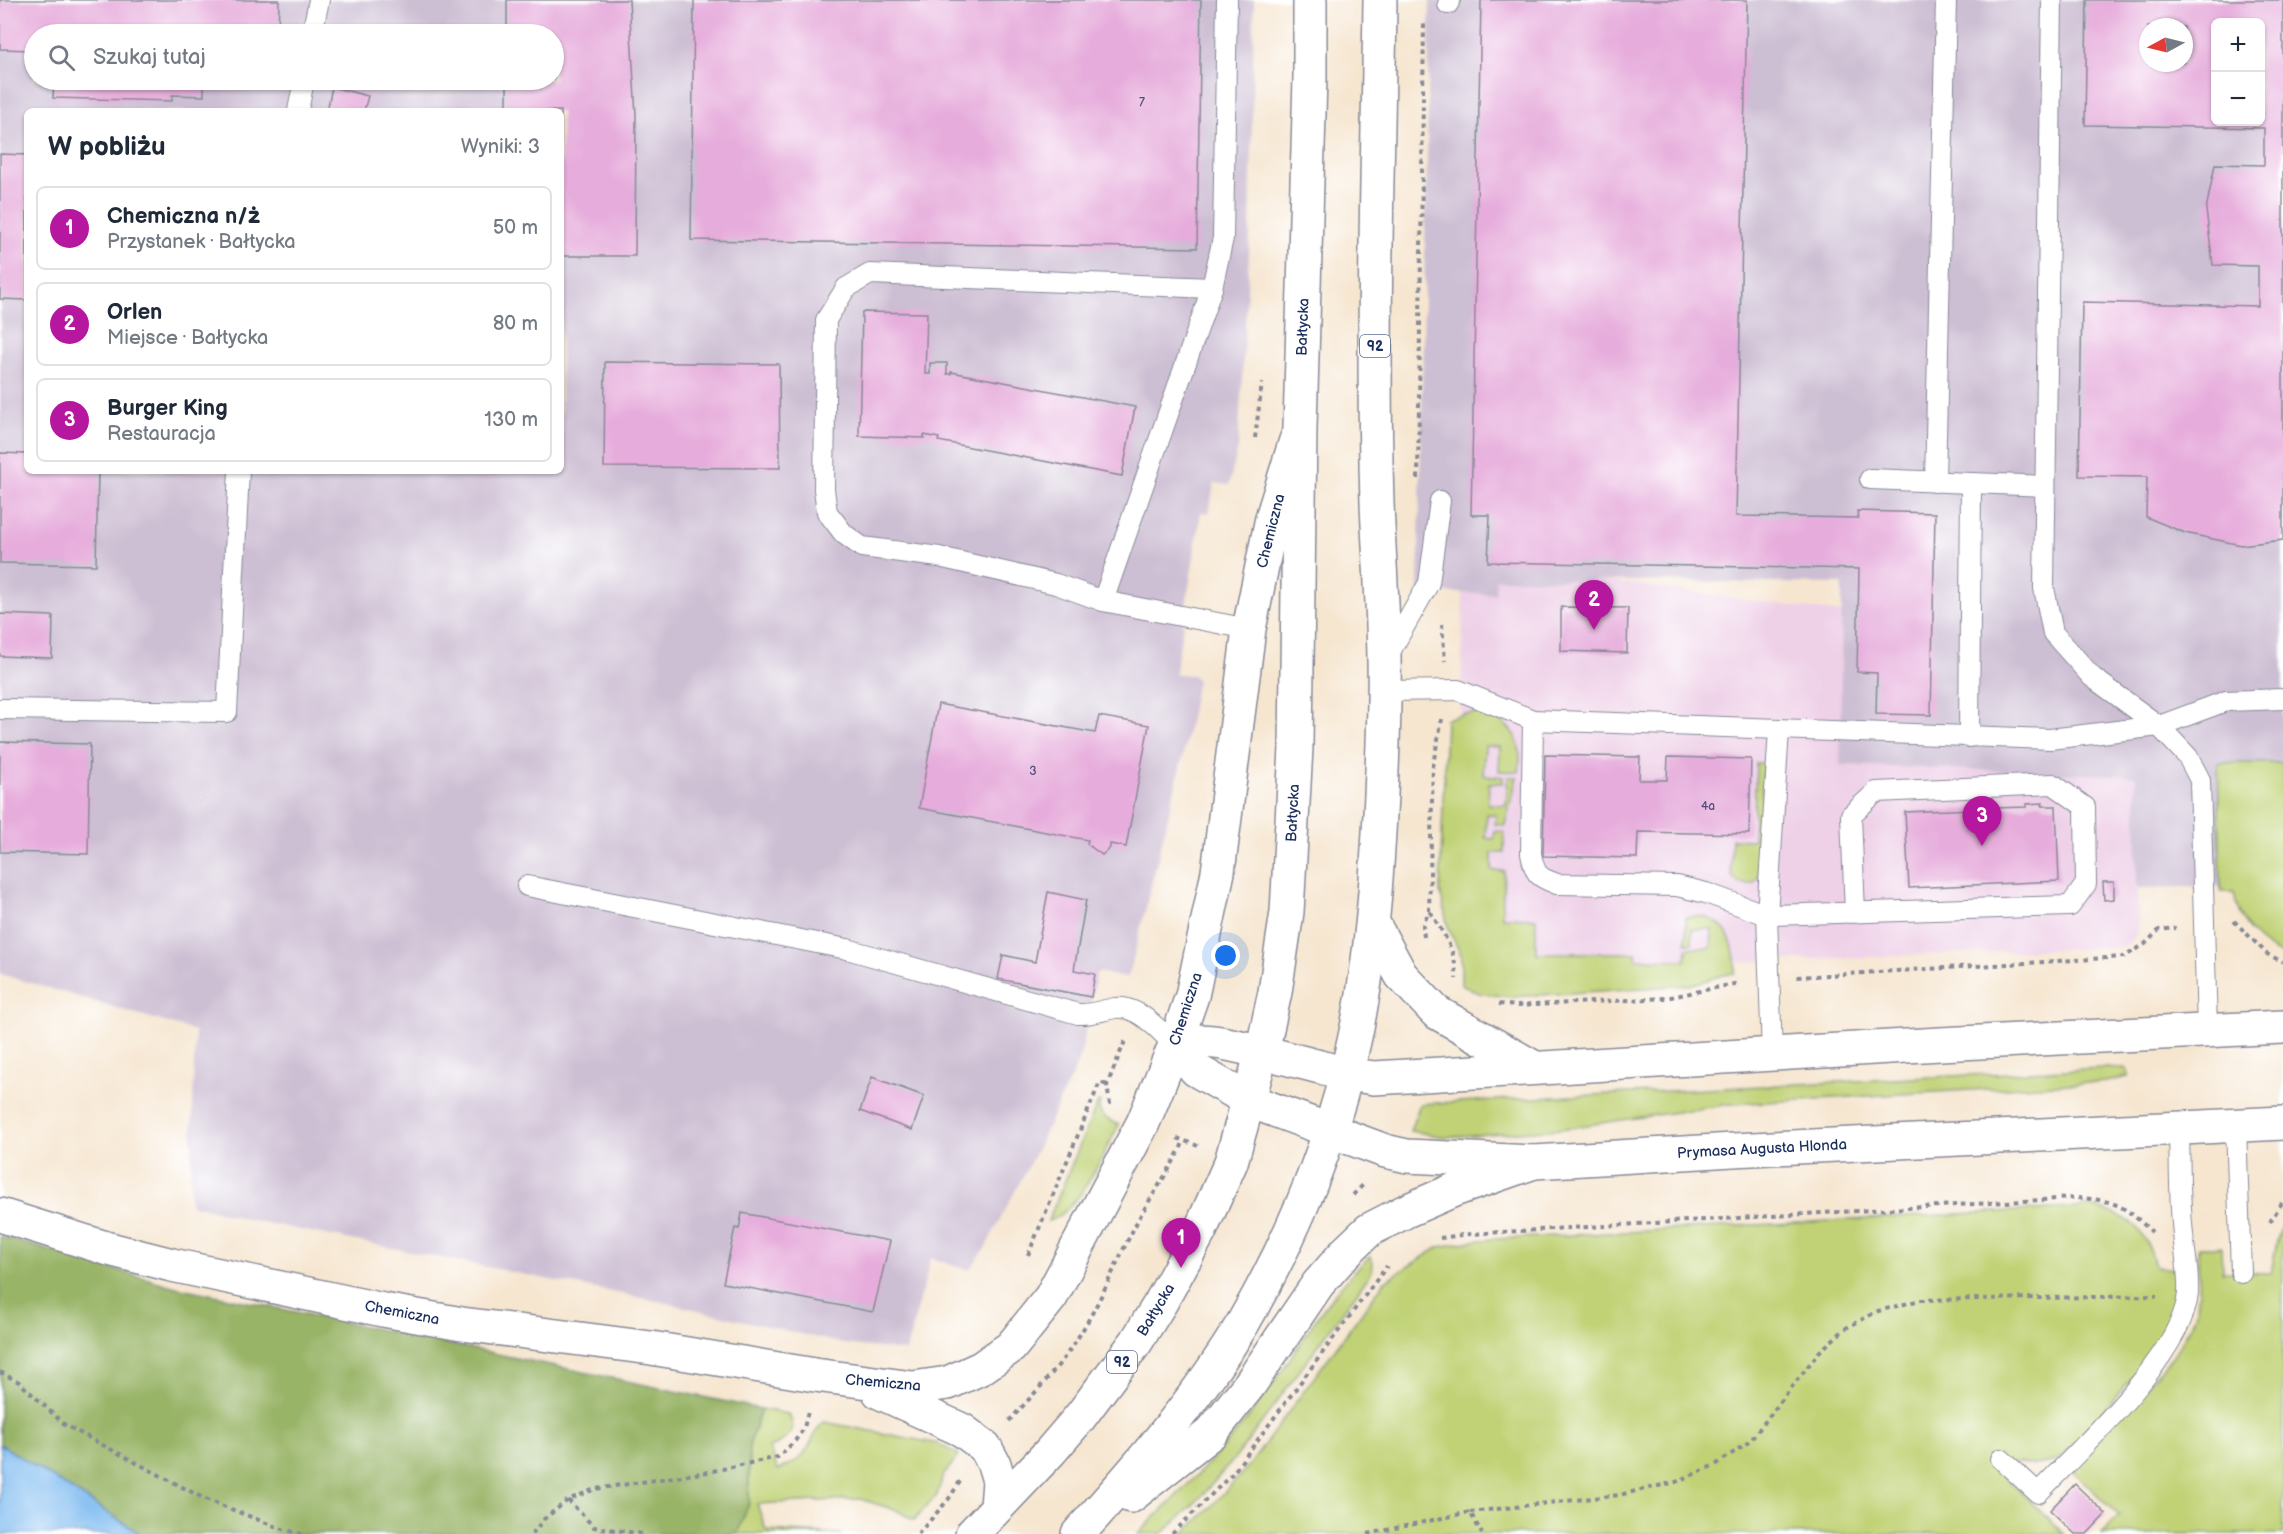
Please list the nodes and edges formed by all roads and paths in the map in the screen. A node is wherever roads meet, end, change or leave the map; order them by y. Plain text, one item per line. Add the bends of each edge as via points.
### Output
1 (319, 0) edge
2 (1227, 0) edge
3 (1310, 0) edge
4 (1380, 0) edge
5 (1946, 0) edge
6 (2052, 0) edge
7 (1424, 12) dead end
8 (314, 24) edge
9 (302, 90) edge
10 (299, 108) edge
11 (1212, 288) junction
12 (1300, 427) junction
13 (239, 474) edge
14 (1870, 479) dead end
15 (1935, 482) junction
16 (1971, 483) junction
17 (2045, 486) junction
18 (1418, 488) dead end
19 (1440, 501) dead end
20 (1429, 583) junction
21 (1103, 601) junction
22 (1249, 629) junction
23 (1384, 677) junction
24 (1447, 690) junction
25 (2283, 699) edge
26 (0, 710) edge
27 (1533, 720) junction
28 (2158, 726) junction
29 (1779, 730) junction
30 (1969, 736) junction
31 (527, 886) dead end
32 (1429, 911) junction
33 (1855, 913) junction
34 (1767, 915) junction
35 (2235, 921) dead end
36 (1373, 923) junction
37 (1423, 925) dead end
38 (2159, 930) dead end
39 (2283, 962) edge
40 (1770, 978) junction
41 (1452, 983) dead end
42 (1496, 1004) dead end
43 (2283, 1027) edge
44 (2207, 1030) junction
45 (1175, 1045) junction
46 (1262, 1052) junction
47 (1772, 1054) junction
48 (1533, 1067) junction
49 (1347, 1074) junction
50 (1107, 1085) dead end
51 (1250, 1101) junction
52 (2283, 1123) edge
53 (2236, 1125) junction
54 (2178, 1129) junction
55 (1329, 1131) junction
56 (1534, 1162) junction
57 (2283, 1201) edge
58 (0, 1215) edge
59 (2240, 1233) junction
60 (2183, 1234) junction
61 (1435, 1239) dead end
62 (1024, 1264) dead end
63 (2241, 1273) dead end
64 (2188, 1295) junction
65 (0, 1372) edge
66 (815, 1375) junction
67 (856, 1381) junction
68 (2001, 1459) dead end
69 (568, 1500) junction
70 (997, 1507) junction
71 (1470, 1512) junction
72 (302, 1534) edge
73 (532, 1534) edge
74 (644, 1534) edge
75 (972, 1534) edge
76 (1080, 1534) edge
77 (1368, 1534) edge
78 (1482, 1534) edge

1 - 8 lane
2 - 11 lane via 1223,238
3 - 12 main road, Bałtycka / 92
4 - 23 main road, 92 via 1375,363
5 - 15 lane
6 - 17 lane
7 - 18 path
9 - 10 lane
11 - 21 lane
11 - 21 lane via 870,274 846,288 826,320 824,489 827,512 844,534 862,547 951,560 1056,584
12 - 22 main road, Chemiczna via 1272,518
12 - 46 main road, Bałtycka / 92 via 1296,748 1289,883 1275,992
13 - 26 lane via 227,712
14 - 15 lane
15 - 16 lane
16 - 17 lane
16 - 30 lane
17 - 28 lane via 2044,588 2053,633 2092,677
19 - 20 lane
20 - 23 lane
20 - 24 path via 1442,614
21 - 22 lane
22 - 45 main road, Chemiczna via 1214,900 1192,996
23 - 24 lane
23 - 36 main road, 92
24 - 27 lane via 1458,690
24 - 32 path via 1433,764
25 - 28 lane via 2226,701
27 - 29 lane
27 - 34 lane via 1534,871 1557,884 1677,886 1706,892
28 - 30 lane via 2050,739
28 - 44 lane via 2188,757 2200,780
29 - 30 lane
29 - 34 lane
31 - 45 lane via 847,949 1078,1014 1128,1009 1146,1018
32 - 37 path
32 - 41 path via 1452,950 1456,978
33 - 33 lane via 2070,906 2086,884 2085,807 2053,784 1876,792 1851,815
33 - 34 lane
34 - 40 lane
35 - 39 path via 2267,954
36 - 48 main road via 1401,975 1436,1012
36 - 49 main road, 92
38 - 40 path via 2124,957
40 - 42 path via 1666,998
40 - 47 lane
43 - 44 main road
44 - 47 main road
45 - 46 main road via 1215,1041
45 - 51 main road, Prymasa Augusta Hlonda via 1196,1070
45 - 67 main road, Chemiczna via 1143,1122 1081,1241 1043,1309 1011,1347 981,1368 948,1383 913,1388
46 - 49 main road
46 - 51 main road, Bałtycka / 92
47 - 48 main road
48 - 49 main road via 1374,1078
49 - 55 main road, 92
50 - 62 path via 1100,1082
51 - 55 main road, Prymasa Augusta Hlonda
51 - 70 main road, Bałtycka / 92 via 1231,1162 1200,1231 1161,1302 1080,1417
52 - 53 main road, Prymasa Augusta Hlonda
53 - 54 main road, Prymasa Augusta Hlonda
53 - 59 lane
54 - 56 main road, Prymasa Augusta Hlonda
54 - 60 lane
55 - 56 main road, Prymasa Augusta Hlonda via 1407,1156
55 - 76 main road, 92 via 1294,1224 1241,1326 1180,1413
56 - 76 main road via 1454,1190 1369,1230 1318,1284 1250,1384 1211,1432
57 - 59 path via 2263,1233
58 - 66 main road, Chemiczna via 130,1255 361,1305 462,1324 651,1348
59 - 63 lane
60 - 61 path via 2154,1234 2117,1204 2074,1198 1470,1233
60 - 64 lane
64 - 68 lane via 2182,1321 2159,1360 2038,1492
64 - 71 path via 1920,1300 1878,1311 1846,1328 1819,1352 1750,1441 1717,1464 1676,1482 1619,1495
65 - 72 path via 19,1382 65,1425 203,1498
66 - 67 main road, Chemiczna
66 - 69 path via 804,1428 778,1457 595,1489
67 - 70 main road via 962,1430 985,1447 999,1481
69 - 73 path
69 - 74 path via 594,1527
70 - 75 main road, Bałtycka / 92
71 - 77 path
71 - 78 path

